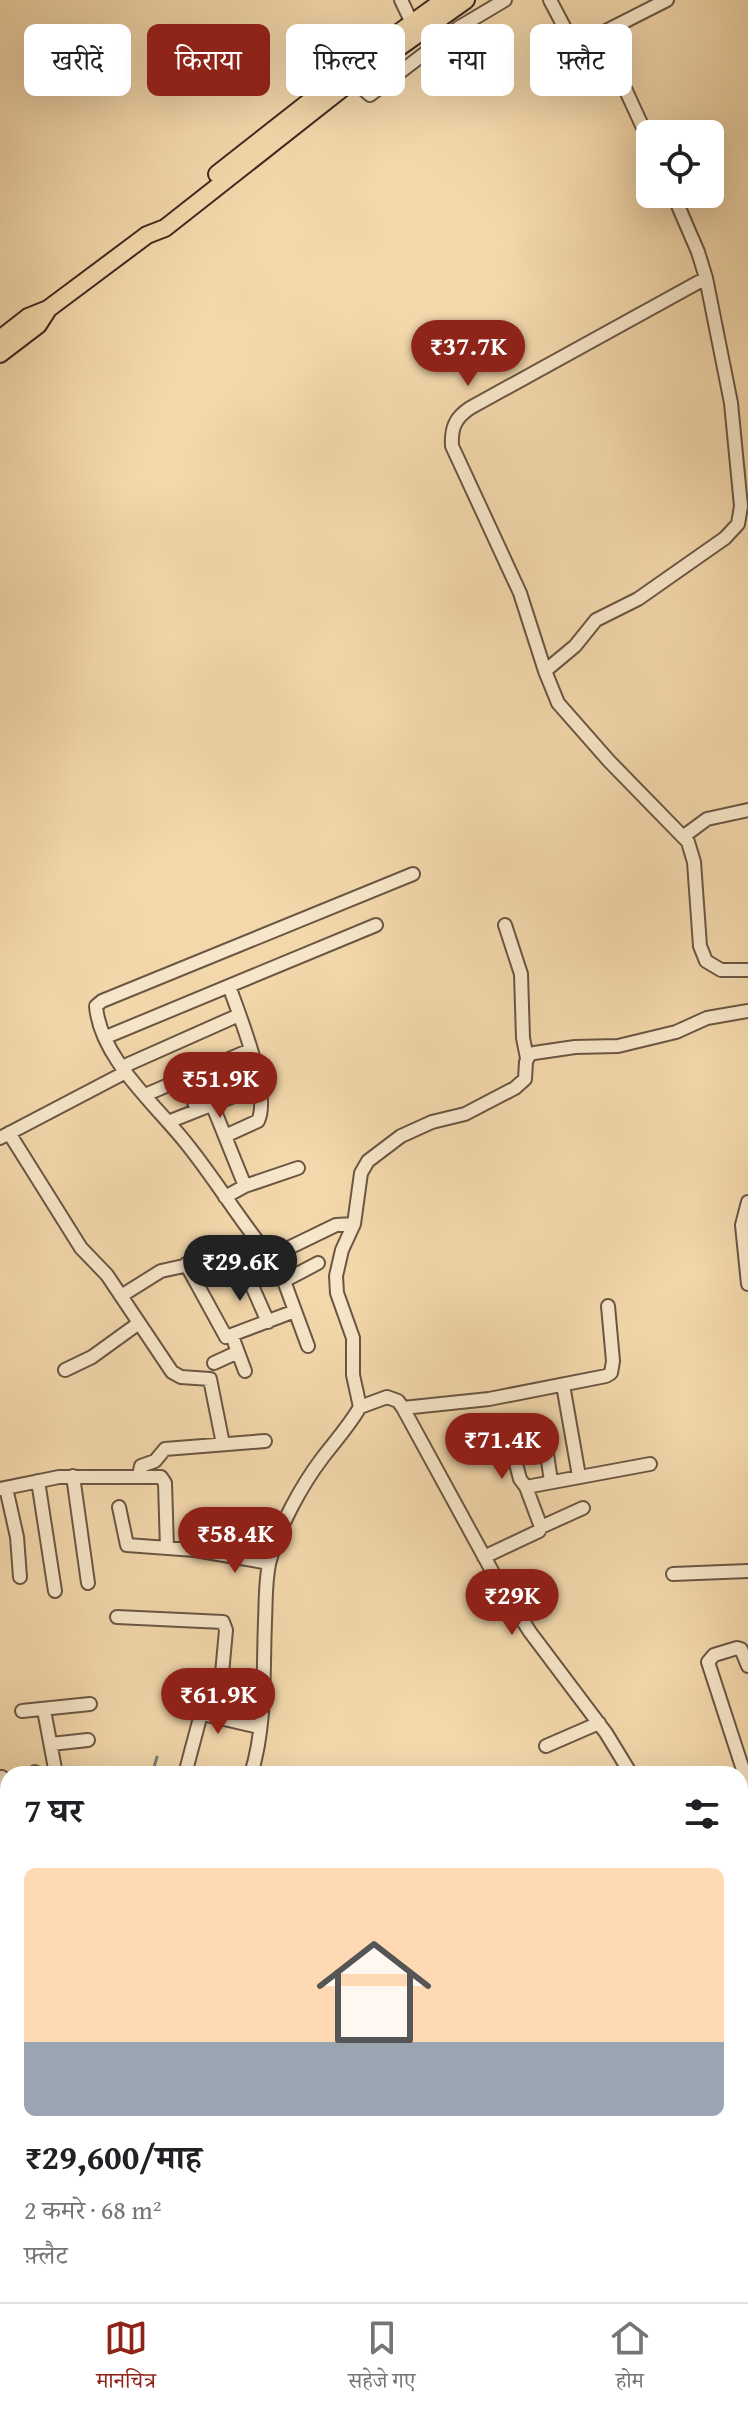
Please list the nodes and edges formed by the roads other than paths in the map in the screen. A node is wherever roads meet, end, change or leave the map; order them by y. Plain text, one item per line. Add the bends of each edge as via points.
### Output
1 (401, 0) edge
2 (444, 0) edge
3 (466, 0) edge
4 (505, 0) edge
5 (550, 0) edge
6 (667, 0) edge
7 (412, 23) junction
8 (563, 24) edge
9 (620, 24) edge
10 (405, 43) edge
11 (405, 68) edge
12 (333, 96) edge
13 (628, 96) edge
14 (639, 120) edge
15 (679, 208) edge
16 (147, 235) junction
17 (706, 278) junction
18 (48, 309) junction
19 (0, 339) edge
20 (0, 354) edge
21 (545, 671) junction
22 (748, 810) edge
23 (684, 836) junction
24 (413, 874) dead end
25 (376, 925) dead end
26 (505, 925) dead end
27 (748, 970) edge
28 (229, 986) junction
29 (748, 1011) edge
30 (239, 1015) junction
31 (106, 1037) junction
32 (250, 1050) junction
33 (527, 1065) junction
34 (124, 1070) junction
35 (185, 1078) junction
36 (259, 1086) junction
37 (145, 1095) junction
38 (212, 1104) junction
39 (197, 1110) junction
40 (168, 1122) junction
41 (5, 1135) edge
42 (225, 1136) junction
43 (298, 1168) dead end
44 (245, 1186) junction
45 (225, 1197) junction
46 (748, 1202) edge
47 (348, 1224) junction
48 (257, 1242) junction
49 (270, 1257) junction
50 (318, 1263) dead end
51 (186, 1264) junction
52 (245, 1270) dead end
53 (284, 1281) junction
54 (748, 1284) edge
55 (121, 1296) junction
56 (608, 1306) dead end
57 (295, 1311) junction
58 (268, 1322) junction
59 (139, 1323) junction
60 (232, 1336) junction
61 (308, 1346) dead end
62 (238, 1352) junction
63 (214, 1363) dead end
64 (65, 1370) dead end
65 (245, 1371) dead end
66 (563, 1385) junction
67 (360, 1407) junction
68 (403, 1408) junction
69 (265, 1441) dead end
70 (545, 1441) dead end
71 (223, 1444) junction
72 (514, 1456) dead end
73 (650, 1464) dead end
74 (73, 1476) junction
75 (139, 1476) junction
76 (579, 1476) junction
77 (38, 1481) junction
78 (551, 1481) junction
79 (526, 1487) junction
80 (3, 1489) edge
81 (119, 1507) dead end
82 (583, 1508) dead end
83 (541, 1527) junction
84 (167, 1548) junction
85 (484, 1557) junction
86 (269, 1563) junction
87 (748, 1571) edge
88 (673, 1574) dead end
89 (20, 1577) dead end
90 (88, 1583) dead end
91 (55, 1591) dead end
92 (117, 1617) dead end
93 (748, 1666) edge
94 (90, 1704) dead end
95 (44, 1710) junction
96 (185, 1710) dead end
97 (22, 1711) dead end
98 (201, 1714) junction
99 (218, 1717) junction
100 (599, 1723) junction
101 (259, 1727) junction
102 (88, 1740) dead end
103 (51, 1744) junction
104 (546, 1746) dead end
105 (55, 1766) edge
106 (187, 1766) edge
107 (252, 1766) edge
108 (626, 1766) edge
109 (742, 1766) edge
110 (748, 2216) edge
111 (748, 2235) edge

1 - 7 street
2 - 7 main road
3 - 10 main road
4 - 11 street
5 - 8 street
6 - 9 street
7 - 16 main road via 157,221
12 - 16 main road via 165,228
13 - 14 street
15 - 17 street
16 - 18 main road
17 - 21 street via 731,403 741,506 738,524 638,599 596,620
17 - 21 street via 470,408 456,421 452,446 520,593
18 - 19 main road
18 - 20 main road via 38,325
21 - 23 street via 558,703
22 - 23 street via 707,819
23 - 27 street via 694,862 703,955 712,967
24 - 31 street via 102,1001 96,1009
25 - 28 street
26 - 33 street via 521,974
28 - 30 street
28 - 31 street
29 - 33 street via 629,1043 534,1053
30 - 32 street
30 - 34 street
31 - 34 street
32 - 35 street
32 - 36 street
33 - 47 street via 515,1088 465,1114 401,1136 368,1161
34 - 37 street
34 - 41 street
35 - 37 street
35 - 39 street
36 - 38 street
36 - 42 street via 260,1119
37 - 40 street
38 - 39 street
38 - 42 street
39 - 40 street
40 - 45 street
41 - 55 street via 81,1248
42 - 44 street
43 - 44 street
44 - 45 street
45 - 48 street
46 - 54 street via 742,1225
47 - 49 street
47 - 67 street via 337,1293 353,1338
48 - 49 street
48 - 51 street via 220,1258
49 - 53 street
50 - 53 street
51 - 55 street via 161,1271
51 - 60 street via 222,1333
52 - 58 street
53 - 57 street
55 - 59 street
56 - 66 street via 611,1373
57 - 58 street
57 - 61 street
58 - 60 street
59 - 64 street
59 - 71 street via 176,1376 210,1379
60 - 62 street
62 - 63 street
62 - 65 street
66 - 68 street
66 - 76 street
67 - 68 street via 387,1397
67 - 86 street via 298,1499
68 - 85 street
69 - 71 street
70 - 78 street
71 - 75 street via 165,1449 155,1461 141,1466
72 - 79 street
73 - 76 street
74 - 75 street
74 - 77 street
74 - 90 street
75 - 84 street via 164,1480
76 - 78 street
77 - 80 street
77 - 91 street
78 - 79 street
79 - 83 street
80 - 89 street via 17,1537
81 - 84 street via 127,1545
82 - 83 street
83 - 85 street
84 - 86 street
85 - 100 street via 522,1620
86 - 101 street
87 - 88 street
92 - 99 street via 221,1621 226,1626
93 - 109 street via 737,1648 708,1662
94 - 95 street
95 - 97 street
95 - 103 street
96 - 98 street
98 - 99 street
98 - 106 street
99 - 101 street
100 - 104 street
100 - 108 street
101 - 107 street
102 - 103 street
103 - 105 street
110 - 111 street

